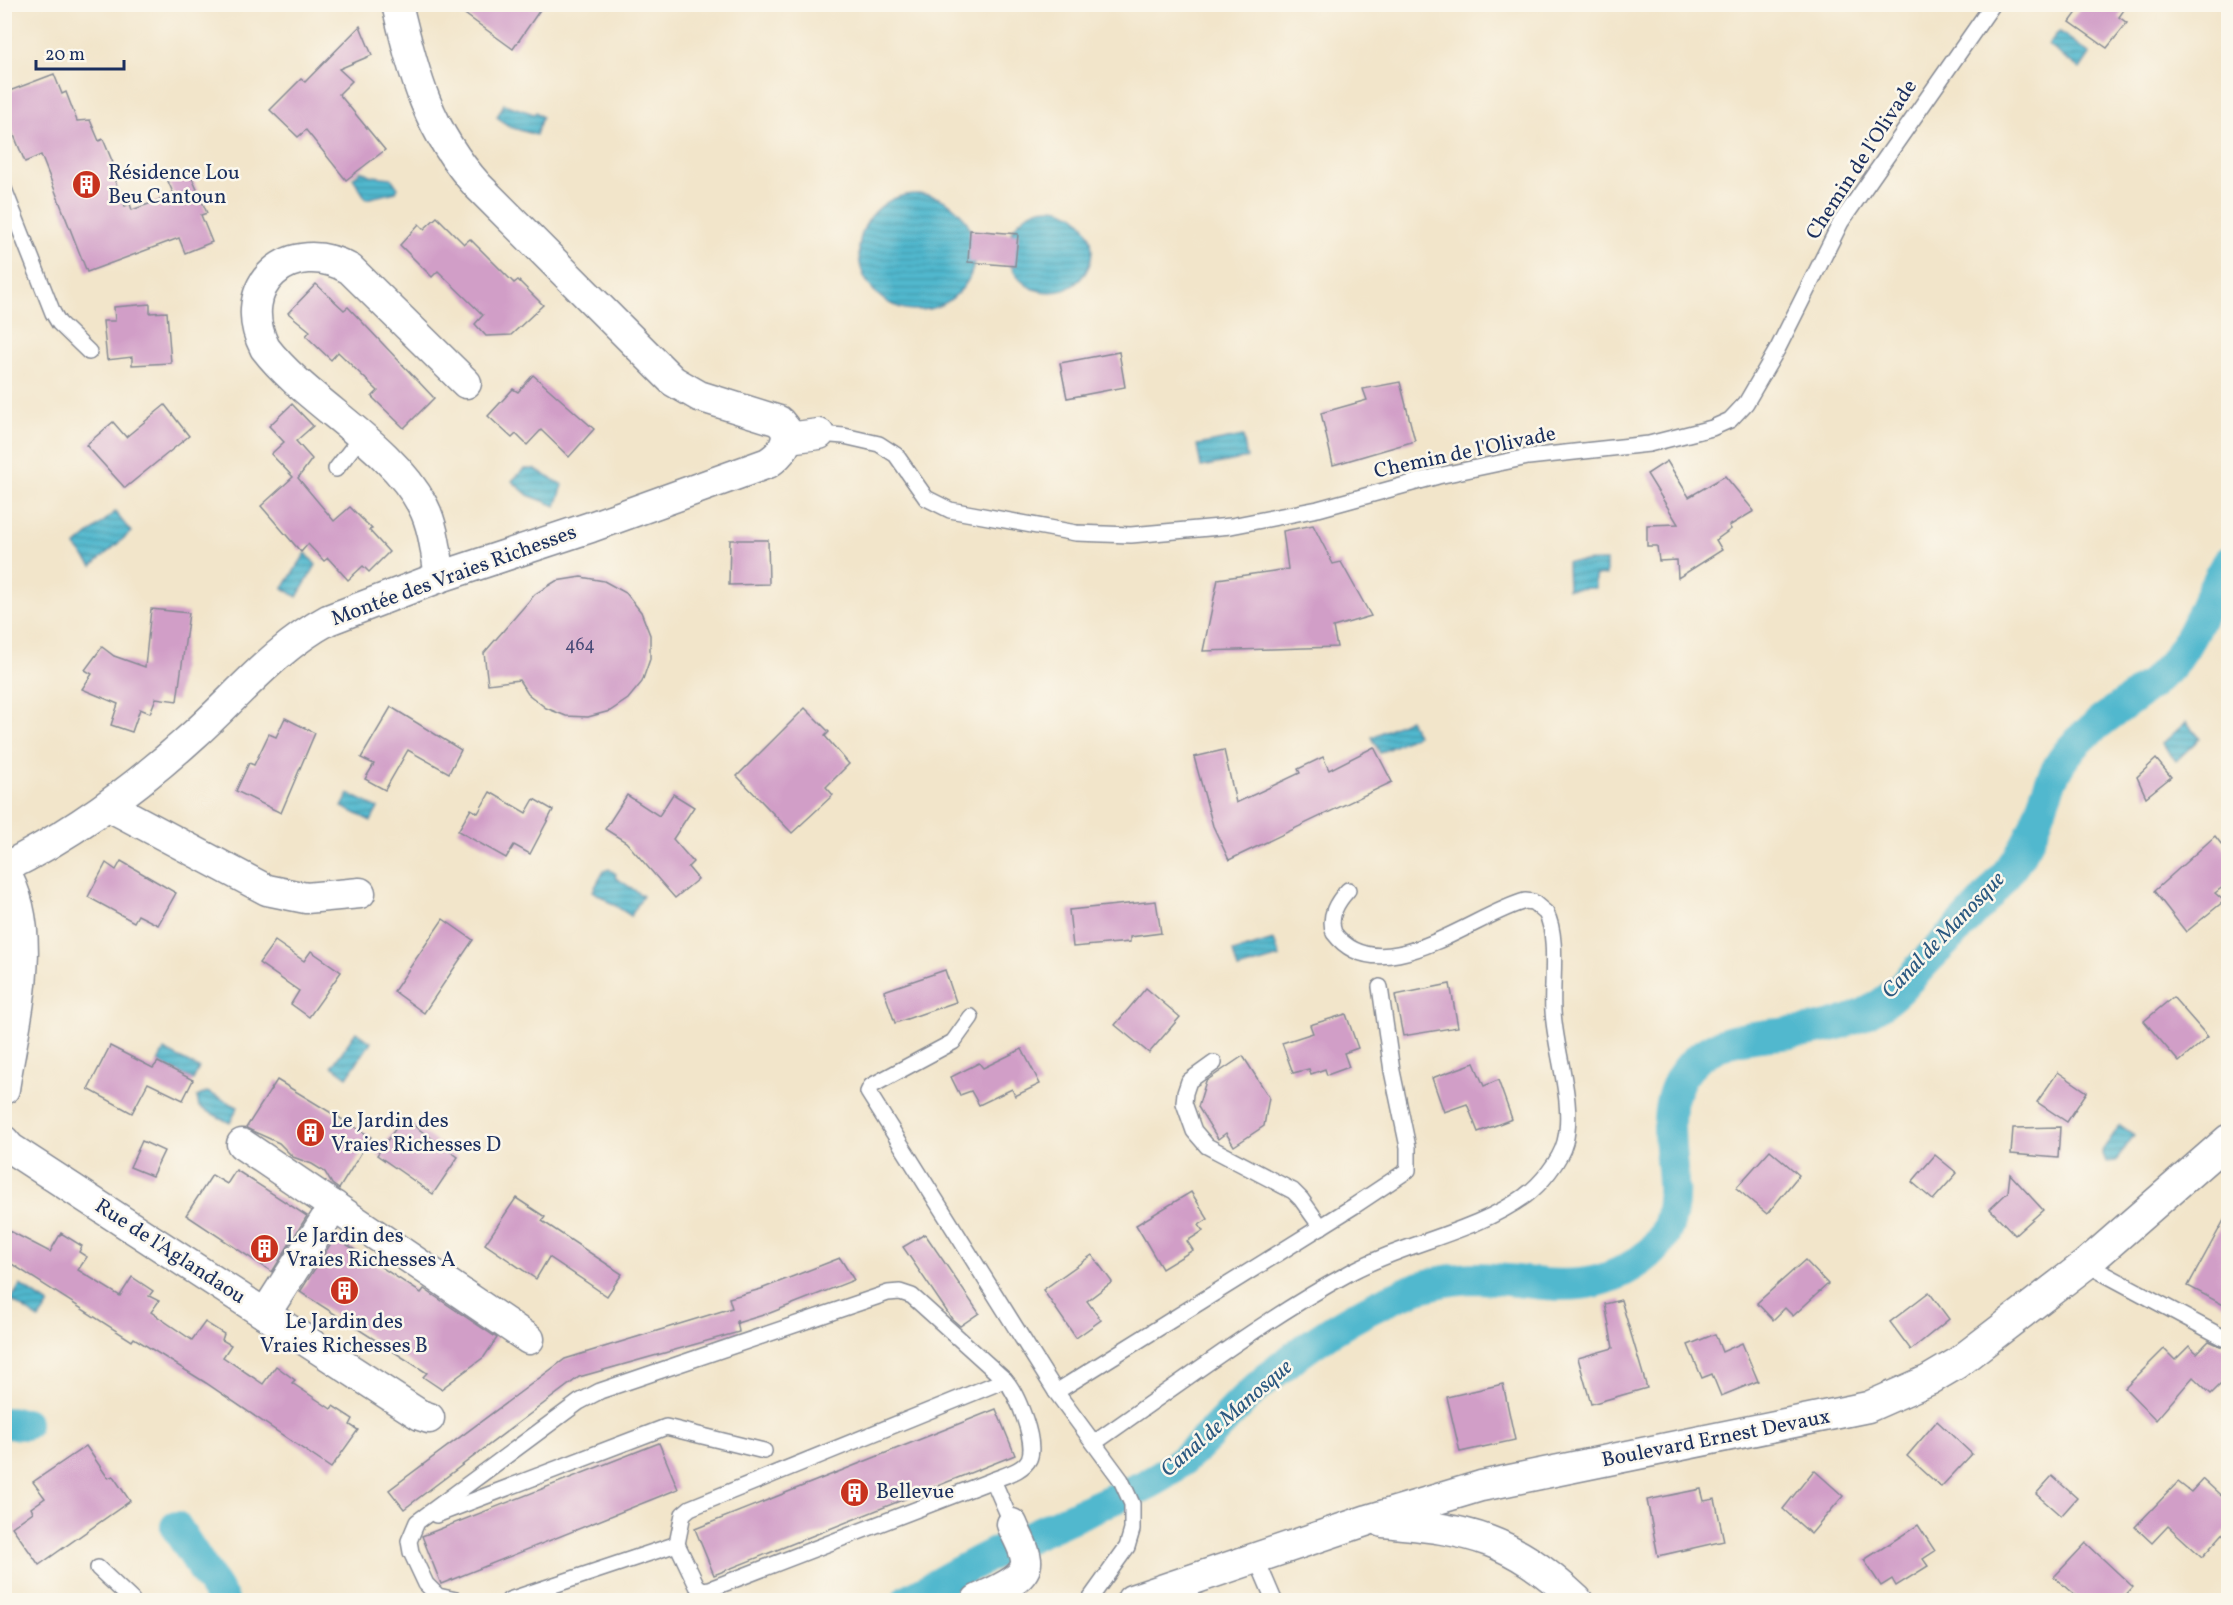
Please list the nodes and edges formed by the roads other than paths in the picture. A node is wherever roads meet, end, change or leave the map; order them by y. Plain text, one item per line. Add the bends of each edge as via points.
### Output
1 (397, 4) edge
2 (1993, 4) edge
3 (4, 189) edge
4 (89, 352) dead end
5 (466, 383) dead end
6 (819, 434) joint
7 (361, 436) junction
8 (788, 438) junction
9 (336, 469) dead end
10 (440, 577) junction
11 (109, 806) junction
12 (4, 869) edge
13 (1348, 890) dead end
14 (360, 893) dead end
15 (1380, 987) dead end
16 (971, 1017) dead end
17 (1214, 1063) dead end
18 (4, 1089) edge
19 (2229, 1140) edge
20 (4, 1141) edge
21 (242, 1144) dead end
22 (333, 1206) junction
23 (1321, 1227) junction
24 (2086, 1264) junction
25 (264, 1314) junction
26 (529, 1339) dead end
27 (2229, 1340) edge
28 (1005, 1380) junction
29 (1056, 1392) junction
30 (429, 1418) dead end
31 (1094, 1443) junction
32 (764, 1451) dead end
33 (993, 1480) junction
34 (1368, 1521) junction
35 (417, 1522) junction
36 (1012, 1524) joint
37 (676, 1545) junction
38 (1256, 1558) junction
39 (98, 1568) dead end
40 (132, 1600) edge
41 (456, 1600) edge
42 (509, 1600) edge
43 (977, 1600) edge
44 (1089, 1600) edge
45 (1132, 1600) edge
46 (1274, 1600) edge
47 (1577, 1600) edge

1 - 8 street via 412,69 430,117 452,155 477,186 673,381 699,396 770,416 785,425
2 - 6 lane, Chemin de l'Olivade via 1841,222 1746,403 1730,420 1712,428 1649,444 1528,457 1438,476 1318,509 1231,526 1131,535 1076,533 950,510 926,498 896,456 879,444
3 - 4 lane via 53,313
5 - 7 street via 350,269 319,258 291,262 270,274 260,286 254,311 258,336 271,356
6 - 8 street
7 - 9 lane
7 - 10 street via 424,507
8 - 10 street, Montée des Vraies Richesses via 783,450 768,463
10 - 11 street, Montée des Vraies Richesses via 311,630 268,663 193,736
11 - 12 street, Montée des Vraies Richesses
11 - 14 street via 267,890 306,898
12 - 18 street via 19,901 23,936
13 - 31 lane via 1333,912 1334,933 1348,948 1371,956 1389,956 1427,945 1515,904 1533,902 1546,913 1552,947 1553,1012 1566,1096 1565,1142 1546,1175 1526,1195 1448,1235 1353,1271 1298,1303
15 - 23 lane via 1408,1147 1408,1170
16 - 29 lane via 953,1042 871,1086 868,1092
17 - 23 lane via 1189,1081 1185,1092 1184,1103 1194,1131 1207,1146 1293,1191
19 - 24 street, Boulevard Ernest Devaux
20 - 25 street, Rue de l'Aglandaou
21 - 22 street
22 - 25 street
22 - 26 street
23 - 29 lane
24 - 27 lane
24 - 34 street, Boulevard Ernest Devaux via 1956,1364 1868,1407 1725,1439 1497,1482
25 - 30 street, Rue de l'Aglandaou
28 - 33 lane via 1017,1397 1031,1452 1021,1468
28 - 35 lane via 912,1296 888,1293 589,1395
28 - 37 lane via 690,1508 683,1514
29 - 31 lane
31 - 44 lane via 1121,1480 1132,1504 1132,1530 1127,1547
32 - 35 lane via 666,1427
33 - 36 lane
33 - 37 lane via 710,1589 697,1586
34 - 38 street, Boulevard Ernest Devaux
34 - 47 street via 1442,1527 1493,1541 1529,1560
35 - 41 lane via 409,1541 426,1584 438,1596
36 - 43 street via 1026,1563 1020,1575
37 - 42 lane
38 - 45 street, Boulevard Ernest Devaux
38 - 46 lane
39 - 40 lane

